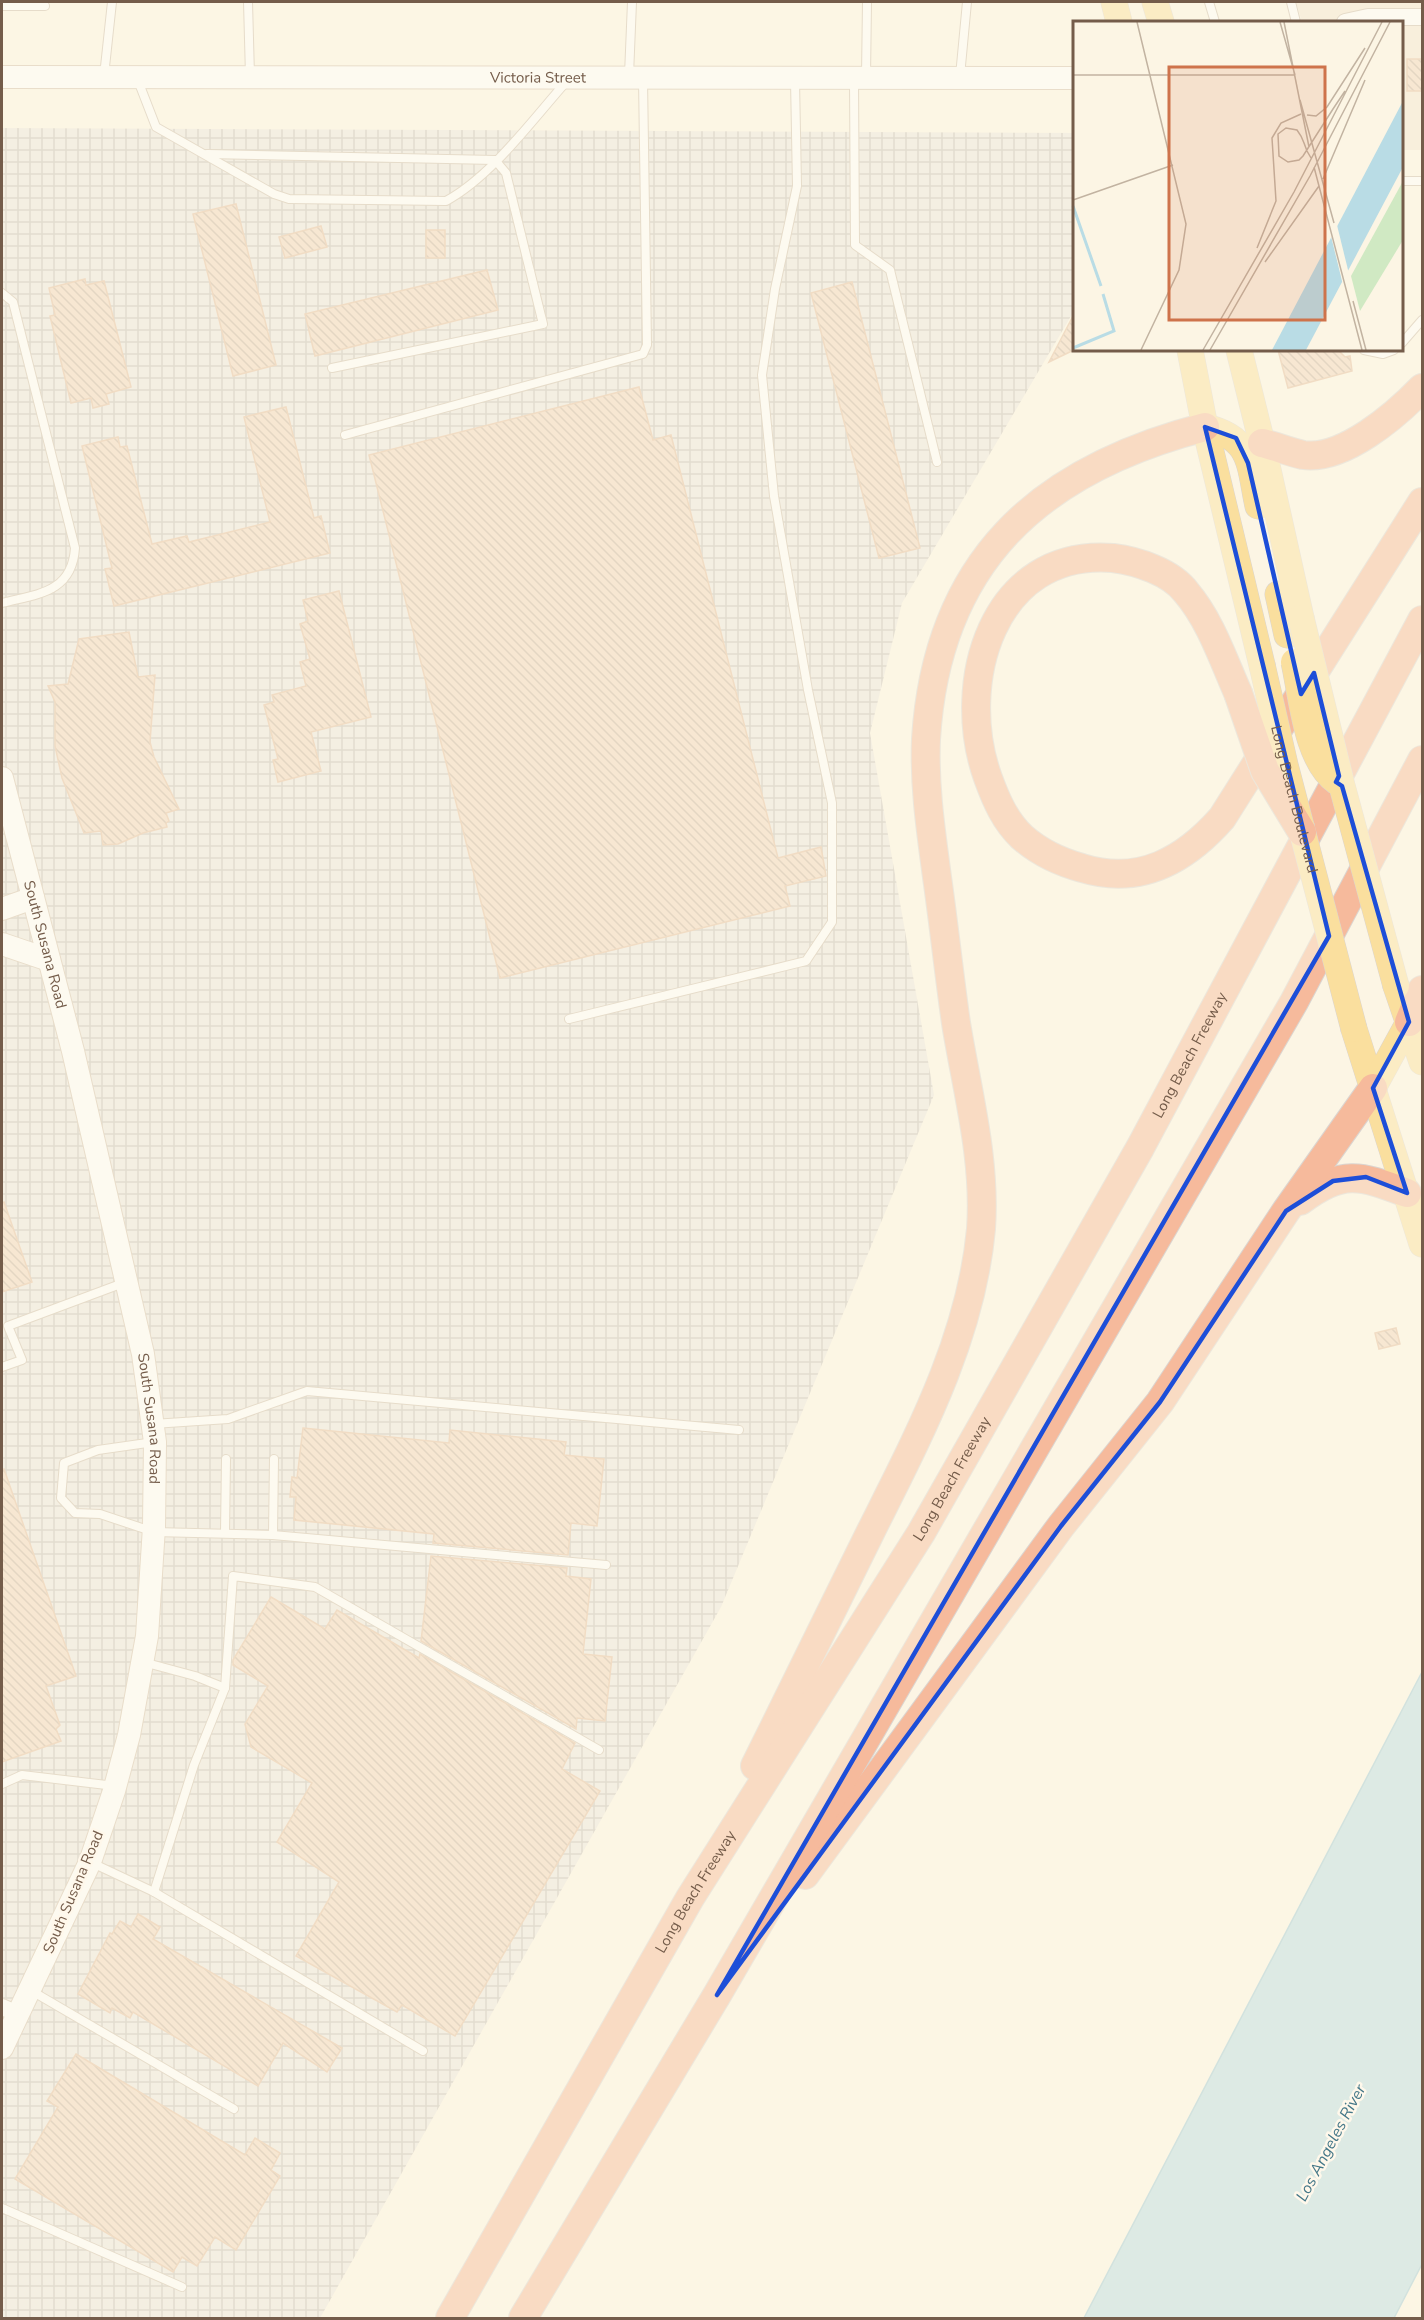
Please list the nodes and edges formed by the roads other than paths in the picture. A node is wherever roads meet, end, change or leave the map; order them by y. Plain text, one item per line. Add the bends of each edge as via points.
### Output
1 (112, 2) edge
2 (248, 2) edge
3 (632, 2) edge
4 (867, 2) edge
5 (968, 2) edge
6 (1114, 2) edge
7 (1155, 2) edge
8 (1209, 2) edge
9 (1291, 2) edge
10 (2, 6) edge
11 (45, 6) dead end
12 (1422, 17) edge
13 (1119, 21) edge
14 (1161, 21) edge
15 (1215, 21) edge
16 (1296, 21) edge
17 (1350, 21) edge
18 (2, 77) edge
19 (104, 77) junction
20 (137, 77) junction
21 (250, 78) junction
22 (1073, 78) edge
23 (569, 79) junction
24 (636, 79) junction
25 (795, 79) junction
26 (860, 79) junction
27 (960, 79) junction
28 (207, 154) junction
29 (495, 159) junction
30 (1403, 181) edge
31 (1422, 183) edge
32 (2, 293) edge
33 (1422, 320) edge
34 (1403, 342) edge
35 (1190, 351) edge
36 (1239, 351) edge
37 (1369, 351) edge
38 (1391, 351) edge
39 (332, 368) dead end
40 (1422, 388) edge
41 (1205, 428) junction
42 (345, 435) dead end
43 (1262, 442) junction
44 (937, 462) dead end
45 (1422, 502) edge
46 (2, 603) edge
47 (1422, 620) edge
48 (1294, 626) junction
49 (1422, 760) edge
50 (2, 778) edge
51 (1302, 832) junction
52 (33, 898) junction
53 (2, 909) edge
54 (2, 944) edge
55 (49, 960) junction
56 (1409, 988) edge
57 (569, 1019) dead end
58 (1408, 1022) junction
59 (1422, 1062) edge
60 (1373, 1089) junction
61 (1407, 1193) junction
62 (1286, 1211) junction
63 (1422, 1244) edge
64 (126, 1282) junction
65 (2, 1367) edge
66 (739, 1430) dead end
67 (153, 1433) junction
68 (226, 1459) dead end
69 (274, 1459) dead end
70 (154, 1532) junction
71 (225, 1533) junction
72 (273, 1535) junction
73 (606, 1565) dead end
74 (143, 1662) junction
75 (225, 1688) junction
76 (599, 1750) dead end
77 (2, 1784) edge
78 (115, 1786) junction
79 (90, 1862) junction
80 (154, 1892) junction
81 (690, 1898) junction
82 (30, 1990) junction
83 (717, 1995) junction
84 (10, 2010) edge
85 (2, 2048) edge
86 (423, 2051) dead end
87 (234, 2109) dead end
88 (2, 2208) edge
89 (182, 2287) dead end
90 (450, 2319) edge
91 (523, 2319) edge

1 - 19 lane
2 - 21 lane
3 - 24 lane
4 - 26 lane
5 - 27 lane
6 - 13 main road
7 - 14 main road
8 - 15 lane
9 - 16 lane
10 - 11 lane
12 - 17 street
18 - 19 street, Victoria Street
19 - 20 street, Victoria Street
20 - 21 street, Victoria Street
20 - 28 lane via 156,127
21 - 23 street, Victoria Street
22 - 27 street, Victoria Street
23 - 24 street, Victoria Street
23 - 29 lane
24 - 25 street, Victoria Street
24 - 42 lane via 647,345 643,354
25 - 26 street, Victoria Street
25 - 57 lane via 797,186 762,375 774,496 832,803 832,922 806,961
26 - 27 street, Victoria Street
26 - 44 lane via 855,245 890,270
28 - 29 lane
28 - 29 lane via 289,200 446,201 463,192
29 - 39 lane via 506,173 543,324
30 - 31 lane
32 - 46 lane via 14,302 75,548 74,562 65,580 39,594
33 - 34 lane
35 - 41 main road, Long Beach Boulevard
36 - 43 main road
37 - 38 lane
40 - 43 highway via 1383,423 1349,445 1326,453 1304,455
41 - 48 main road via 1236,438 1243,447
41 - 51 main road, Long Beach Boulevard, bridge
41 - 81 highway via 1126,454 1051,493 999,540 974,572 955,607 931,691 926,789 981,1180 981,1230 969,1296 954,1355 922,1428
43 - 48 main road
45 - 51 highway, bridge via 1222,818 1188,851 1145,871 1090,871 1042,851 1005,818 993,794 977,739 974,712 989,636 1013,595 1051,567 1073,559 1124,559 1167,576 1186,591 1208,627 1238,693 1265,771
47 - 81 highway, Long Beach Freeway via 1140,1148 927,1523
48 - 56 main road, bridge
49 - 83 highway via 1294,1002
50 - 52 street, South Susana Road
51 - 60 main road, Long Beach Boulevard, bridge
52 - 53 street
52 - 55 street, South Susana Road
54 - 55 street
55 - 64 street, South Susana Road
56 - 58 highway
58 - 59 main road
58 - 60 main road
60 - 61 main road, Long Beach Boulevard
60 - 62 highway
61 - 62 highway via 1366,1178 1333,1181
61 - 63 main road, Long Beach Boulevard
62 - 83 highway via 1160,1402 1061,1526
64 - 65 lane via 8,1326 22,1360
64 - 67 street, South Susana Road via 143,1354
66 - 67 lane via 307,1391 228,1419
67 - 70 street, South Susana Road
67 - 70 lane via 64,1463 61,1498 75,1512 100,1514
68 - 71 lane
69 - 72 lane
70 - 71 lane
70 - 74 street, South Susana Road
71 - 72 lane
72 - 73 lane
74 - 75 lane
74 - 78 street, South Susana Road
75 - 76 lane via 233,1576 315,1587
75 - 80 lane via 194,1765
77 - 78 lane via 22,1775
78 - 79 street, South Susana Road
79 - 80 lane
79 - 82 street, South Susana Road
80 - 86 lane
81 - 90 highway, Long Beach Freeway
82 - 84 street, South Susana Road
82 - 87 lane
83 - 91 highway
84 - 85 street, South Susana Road
88 - 89 lane

